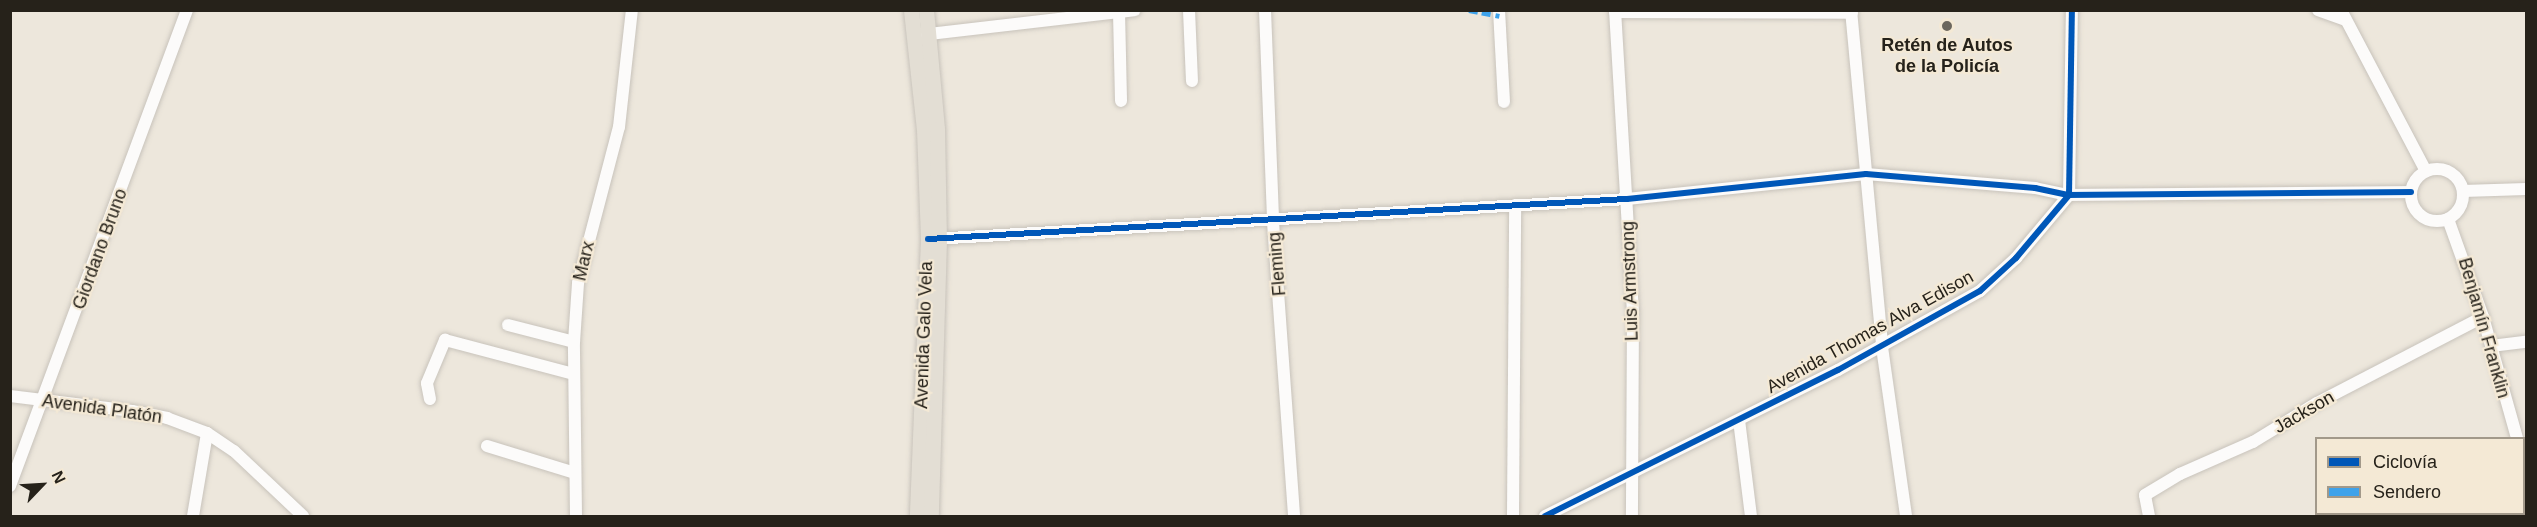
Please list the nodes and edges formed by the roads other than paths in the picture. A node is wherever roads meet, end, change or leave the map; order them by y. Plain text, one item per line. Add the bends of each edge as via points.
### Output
1 (187, 10) edge
2 (632, 10) edge
3 (910, 10) edge
4 (926, 10) edge
5 (1135, 10) edge
6 (1189, 10) edge
7 (1265, 10) edge
8 (1499, 10) edge
9 (2072, 10) edge
10 (2319, 10) edge
11 (1615, 11) edge
12 (1119, 12) junction
13 (1851, 12) edge
14 (2343, 15) edge
15 (921, 35) junction
16 (1192, 81) dead end
17 (1121, 101) dead end
18 (1504, 102) dead end
19 (2426, 171) junction
20 (1866, 174) junction
21 (2526, 189) edge
22 (2463, 191) junction
23 (2411, 192) junction
24 (2069, 195) junction
25 (1627, 199) junction
26 (1515, 205) junction
27 (2448, 219) junction
28 (1273, 222) junction
29 (934, 239) junction
30 (2483, 317) junction
31 (508, 325) dead end
32 (574, 342) junction
33 (2526, 342) edge
34 (2491, 346) junction
35 (1882, 347) junction
36 (574, 374) junction
37 (10, 396) edge
38 (430, 399) dead end
39 (45, 400) junction
40 (1739, 420) junction
41 (207, 433) junction
42 (2517, 437) edge
43 (487, 446) dead end
44 (575, 473) junction
45 (1630, 475) junction
46 (10, 486) edge
47 (924, 489) junction
48 (194, 516) edge
49 (303, 516) edge
50 (576, 516) edge
51 (917, 516) edge
52 (931, 516) edge
53 (1293, 516) edge
54 (1513, 516) edge
55 (1545, 516) edge
56 (1632, 516) edge
57 (1751, 516) edge
58 (1906, 516) edge
59 (2149, 516) edge

1 - 39 street, Giordano Bruno
2 - 32 street, Marx via 620,120 578,283
3 - 15 main road, Avenida Galo Vela
4 - 15 main road, Avenida Galo Vela
5 - 12 street
6 - 16 street
7 - 28 street, Fleming
8 - 18 street
9 - 24 street
10 - 14 street
11 - 13 street
11 - 25 street, Luis Armstrong
12 - 15 street
12 - 17 street
13 - 20 street
14 - 19 street
15 - 29 main road, Avenida Galo Vela via 937,129
19 - 22 street via 2440,169 2453,174
19 - 23 street
20 - 24 street via 2035,188
20 - 25 street
20 - 35 street
21 - 22 street
22 - 27 street via 2459,211
23 - 24 street
23 - 27 street via 2413,206 2422,217 2435,222
24 - 35 street, Avenida Thomas Alva Edison via 2010,264 1980,291
25 - 26 street
25 - 45 street, Luis Armstrong via 1633,312
26 - 28 street
26 - 54 street
27 - 30 street, Benjamín Franklin
28 - 29 street
28 - 53 street, Fleming
29 - 47 main road, Avenida Galo Vela
30 - 34 street, Benjamín Franklin
30 - 59 street, Jackson via 2317,403 2253,442 2180,474 2145,495
31 - 32 street
32 - 36 street, Marx
33 - 34 street
34 - 42 street, Benjamín Franklin
35 - 40 street, Avenida Thomas Alva Edison
35 - 58 street
36 - 38 street via 445,340 427,383
36 - 44 street, Marx
37 - 39 street, Avenida Platón
39 - 41 street, Avenida Platón via 166,418
39 - 46 street, Giordano Bruno
40 - 45 street, Avenida Thomas Alva Edison
40 - 57 street
41 - 48 street
41 - 49 street, Avenida Platón via 234,450
43 - 44 street
44 - 50 street, Marx
45 - 55 street, Avenida Thomas Alva Edison
45 - 56 street, Luis Armstrong
47 - 51 main road, Avenida Galo Vela
47 - 52 main road, Avenida Galo Vela

